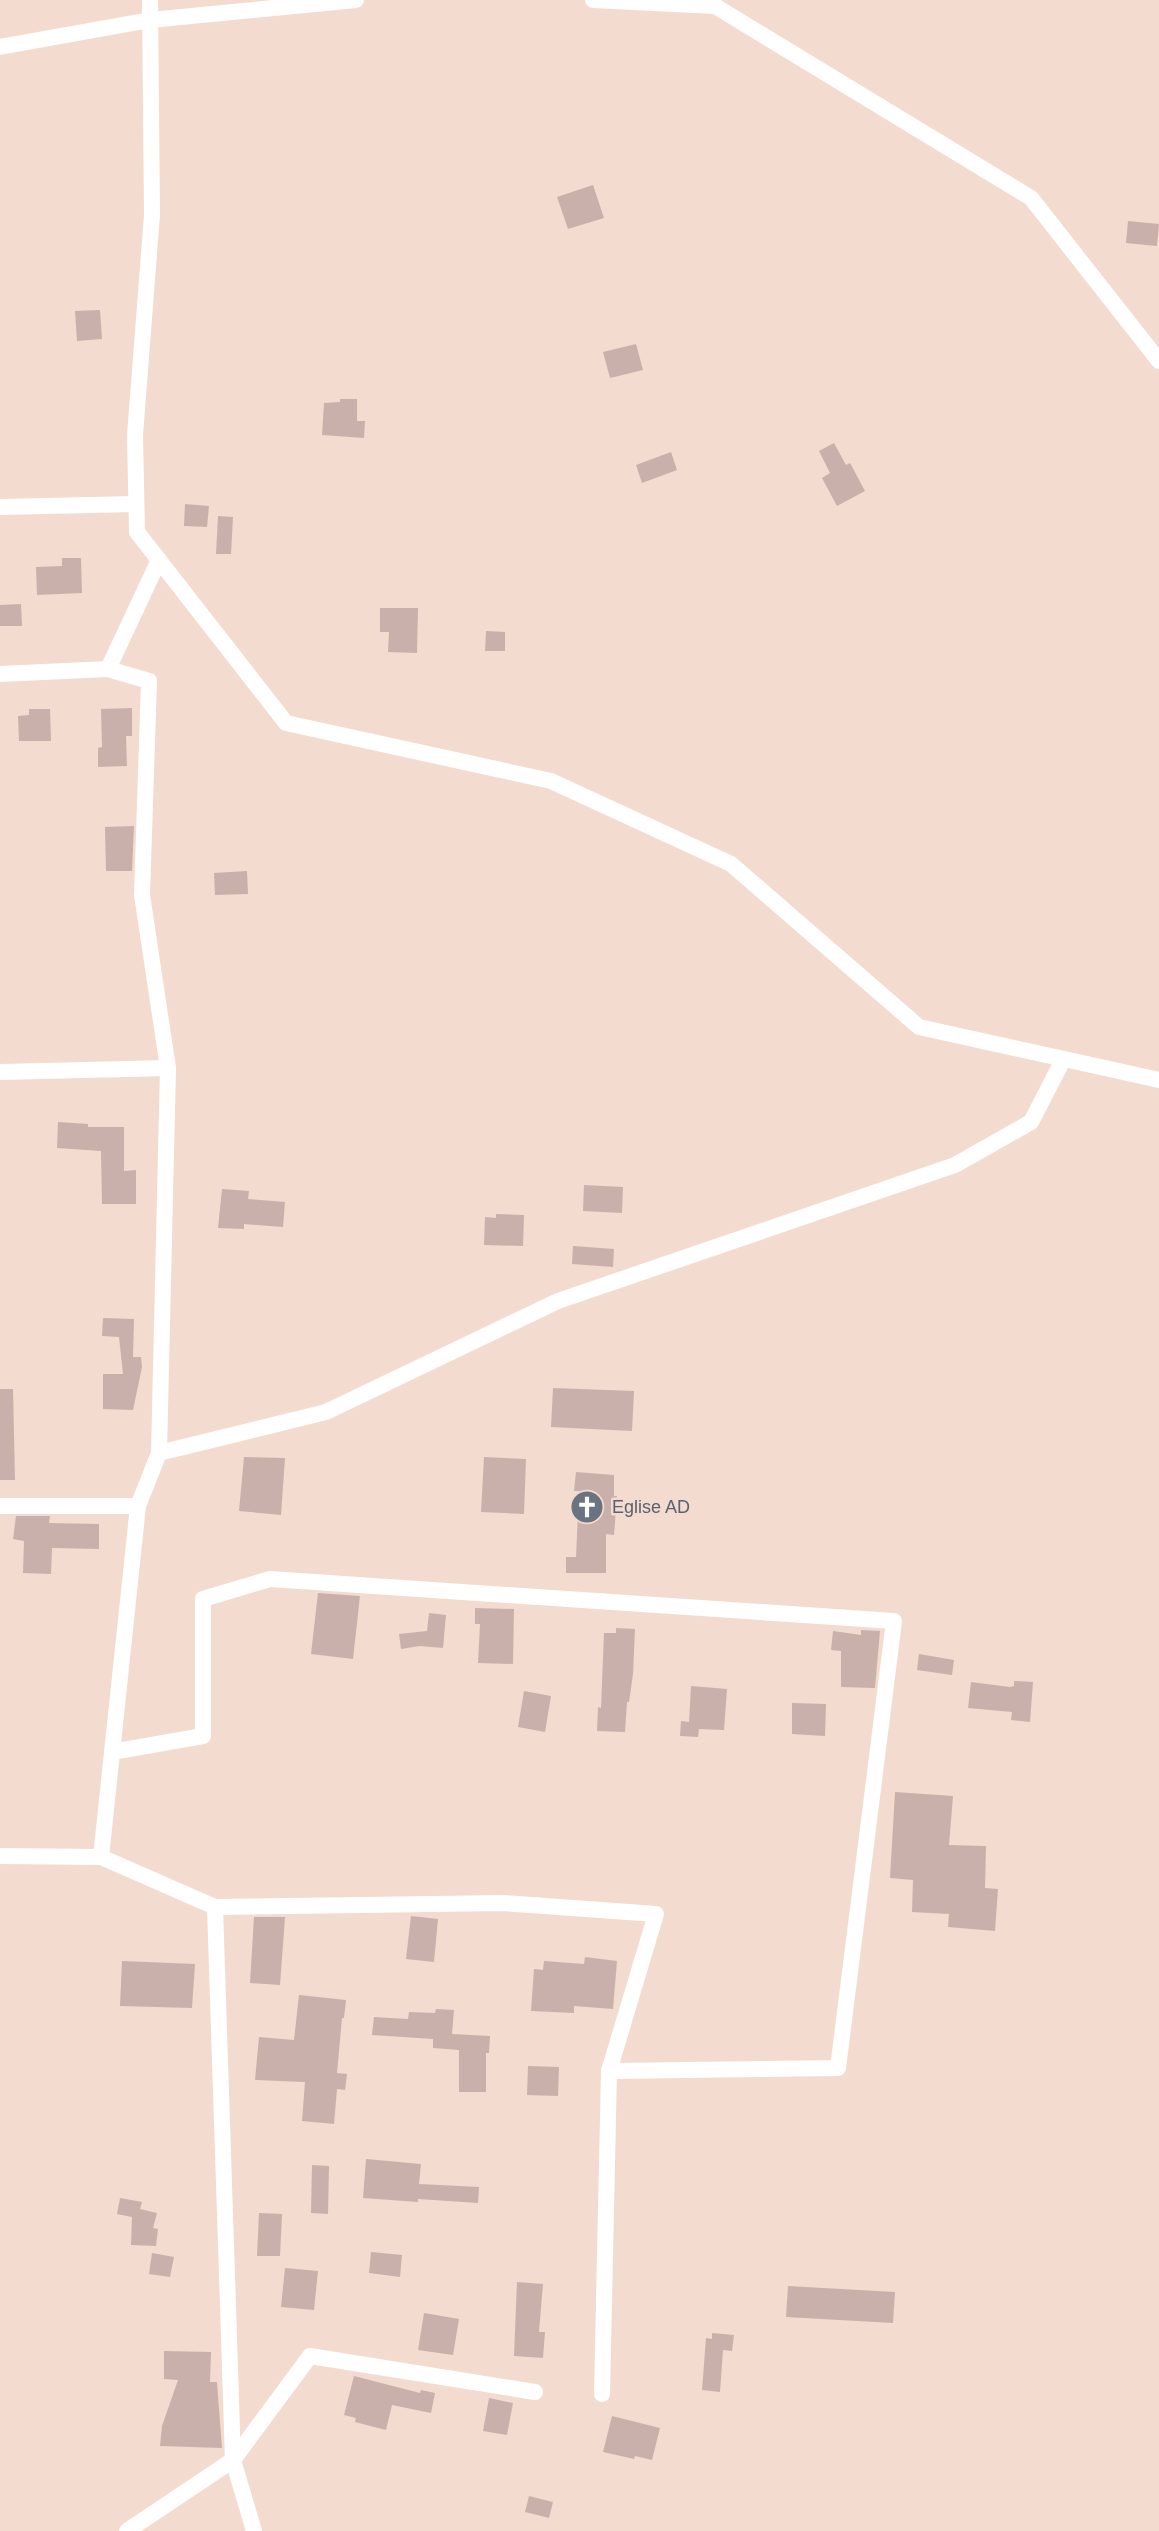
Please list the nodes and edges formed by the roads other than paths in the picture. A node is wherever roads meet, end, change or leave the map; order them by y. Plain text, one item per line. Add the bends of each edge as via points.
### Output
1 (150, 0) edge
2 (356, 0) edge
3 (593, 0) edge
4 (150, 20) junction
5 (0, 47) edge
6 (1159, 361) edge
7 (136, 504) junction
8 (0, 507) edge
9 (159, 561) junction
10 (108, 669) junction
11 (0, 674) edge
12 (1063, 1060) junction
13 (168, 1068) junction
14 (0, 1072) edge
15 (1159, 1080) edge
16 (159, 1453) junction
17 (0, 1506) edge
18 (138, 1506) junction
19 (112, 1752) junction
20 (0, 1856) edge
21 (101, 1857) junction
22 (215, 1907) junction
23 (609, 2071) junction
24 (535, 2392) dead end
25 (602, 2394) dead end
26 (233, 2460) junction
27 (127, 2531) edge
28 (254, 2531) edge

1 - 4 street
2 - 4 street
3 - 6 street via 715,6 1031,198
4 - 5 street
4 - 7 street via 152,215 135,435
7 - 8 street
7 - 9 street via 137,532
9 - 10 street
9 - 12 street via 286,723 551,781 731,864 919,1027
10 - 11 street
10 - 13 street via 149,681 142,895
12 - 15 street
12 - 16 street via 1031,1122 955,1165 558,1301 326,1412
13 - 14 street
13 - 16 street
16 - 18 street
17 - 18 street
18 - 19 street
19 - 21 street
19 - 23 street via 203,1736 203,1599 270,1579 894,1621 838,2068
20 - 21 street
21 - 22 street
22 - 23 street via 503,1903 656,1914
22 - 26 street
23 - 25 street
24 - 26 street via 310,2356
26 - 27 street
26 - 28 street

